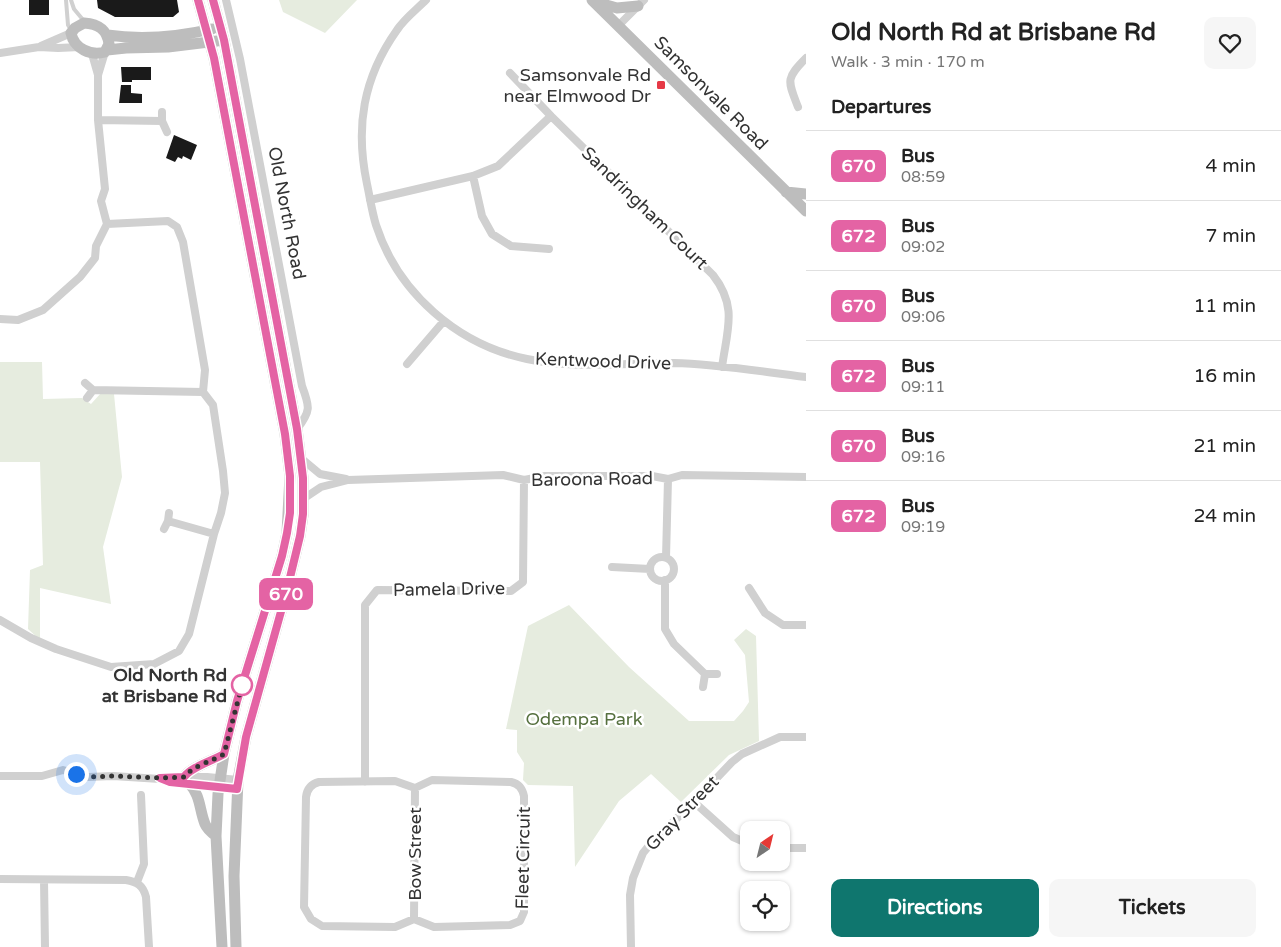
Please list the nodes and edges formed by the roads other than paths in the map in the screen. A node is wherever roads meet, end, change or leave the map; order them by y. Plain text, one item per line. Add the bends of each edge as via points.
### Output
1 (66, 0) edge
2 (71, 0) edge
3 (198, 0) edge
4 (213, 0) edge
5 (226, 0) edge
6 (426, 0) edge
7 (593, 1) edge
8 (641, 3) edge
9 (87, 23) junction
10 (618, 26) junction
11 (221, 27) junction
12 (206, 30) junction
13 (72, 32) junction
14 (107, 35) junction
15 (224, 40) junction
16 (209, 42) junction
17 (39, 47) junction
18 (80, 47) junction
19 (106, 51) junction
20 (0, 53) edge
21 (92, 54) junction
22 (806, 58) edge
23 (510, 73) dead end
24 (98, 75) junction
25 (798, 107) dead end
26 (162, 112) dead end
27 (551, 116) junction
28 (98, 120) junction
29 (162, 121) junction
30 (166, 132) dead end
31 (473, 176) junction
32 (786, 192) junction
33 (806, 194) edge
34 (370, 200) junction
35 (806, 211) edge
36 (107, 224) junction
37 (548, 249) dead end
38 (0, 319) edge
39 (444, 322) junction
40 (407, 364) dead end
41 (722, 367) junction
42 (806, 377) edge
43 (85, 383) dead end
44 (93, 390) junction
45 (203, 392) junction
46 (87, 398) dead end
47 (297, 429) junction
48 (302, 459) junction
49 (806, 477) edge
50 (668, 479) junction
51 (348, 480) junction
52 (524, 480) junction
53 (303, 499) junction
54 (164, 530) dead end
55 (214, 534) junction
56 (666, 558) junction
57 (612, 567) dead end
58 (650, 569) junction
59 (665, 580) junction
60 (749, 588) dead end
61 (0, 620) edge
62 (806, 625) edge
63 (705, 674) junction
64 (717, 674) dead end
65 (703, 687) dead end
66 (806, 737) edge
67 (224, 754) junction
68 (0, 776) edge
69 (186, 780) junction
70 (219, 782) junction
71 (365, 782) junction
72 (237, 785) junction
73 (415, 788) junction
74 (140, 794) dead end
75 (694, 802) junction
76 (216, 836) junction
77 (740, 840) edge
78 (790, 848) edge
79 (806, 848) edge
80 (0, 879) edge
81 (44, 880) junction
82 (137, 882) junction
83 (414, 919) junction
84 (45, 947) edge
85 (149, 947) edge
86 (222, 947) edge
87 (236, 947) edge
88 (631, 947) edge

1 - 13 lane via 68,25
2 - 9 lane via 74,9
3 - 12 main road
4 - 11 main road, Old North Road
5 - 47 street, Old North Road via 307,399 308,414
6 - 34 street, Kentwood Drive via 398,29 375,66 364,102 361,132
7 - 8 main road via 617,8
7 - 10 main road, Samsonvale Road
8 - 10 street
9 - 13 main road
9 - 14 main road via 101,27
10 - 32 main road, Samsonvale Road
11 - 12 main road
11 - 15 main road, Old North Road
12 - 14 main road via 171,37
12 - 16 main road
13 - 17 street
13 - 18 main road via 75,43
14 - 19 main road via 109,44
15 - 16 main road
15 - 47 main road, Old North Road
16 - 19 main road
16 - 67 main road via 285,434 290,476 290,513 282,556
17 - 18 street
17 - 20 street
18 - 21 main road
19 - 21 main road
19 - 24 street
21 - 24 street
22 - 25 street via 790,78
23 - 27 street, Sandringham Court
24 - 28 street
26 - 29 street
27 - 31 street via 498,166
27 - 41 street, Sandringham Court via 722,286 730,311
28 - 29 street
28 - 36 street via 105,189 102,201
29 - 30 street
31 - 34 street
31 - 37 street via 482,216 492,234 511,246
32 - 33 main road
32 - 35 main road, Samsonvale Road
34 - 39 street, Kentwood Drive via 387,252 402,278
36 - 38 street via 96,246 95,258 80,277 42,310 18,320
36 - 45 street via 168,221 177,227 183,242 205,370
39 - 40 street
39 - 41 street, Kentwood Drive via 494,350 527,360 560,364 677,363
41 - 42 street, Kentwood Drive
43 - 44 street
44 - 45 street
44 - 46 street
45 - 55 street via 213,405 225,493
47 - 48 main road, Old North Road
48 - 51 street, Baroona Road via 320,474
48 - 53 main road, Old North Road
49 - 50 street, Baroona Road via 682,475
50 - 52 street, Baroona Road via 652,476 546,476
50 - 56 street
51 - 52 street, Baroona Road via 503,475
51 - 53 street, Baroona Road via 321,487
52 - 71 street, Pamela Drive via 523,582 511,591 377,590 365,605
53 - 72 main road, Old North Road via 294,560 246,737
54 - 55 street via 169,517
55 - 61 street via 189,634 179,651 154,664 111,667 92,662 43,644
56 - 58 street via 662,556 653,560
56 - 59 street via 671,560 675,569 671,578
57 - 58 street
58 - 59 street via 653,578
59 - 63 street via 665,630 674,644
60 - 62 street via 765,613 784,625
63 - 64 street
63 - 65 street
66 - 75 street, Gray Street via 780,737 749,750 732,762
67 - 69 main road via 188,771
67 - 70 main road
68 - 69 street via 42,776 63,770 88,777
69 - 70 street
69 - 76 main road via 199,797 205,826
70 - 72 street
70 - 76 main road
71 - 73 street via 395,781
71 - 83 street via 319,782 307,792 305,910 322,926 395,927
72 - 87 main road, Old North Road
73 - 83 street, Bow Street
73 - 83 street, Fleet Circuit via 432,780 511,782 519,785 524,796 524,912 520,921 510,925 434,927
74 - 82 street via 144,864
75 - 77 street
75 - 88 street, Gray Street via 652,842 637,864 630,895
76 - 86 main road
78 - 79 street
80 - 81 street
81 - 82 street
81 - 84 street
82 - 85 street via 146,897

